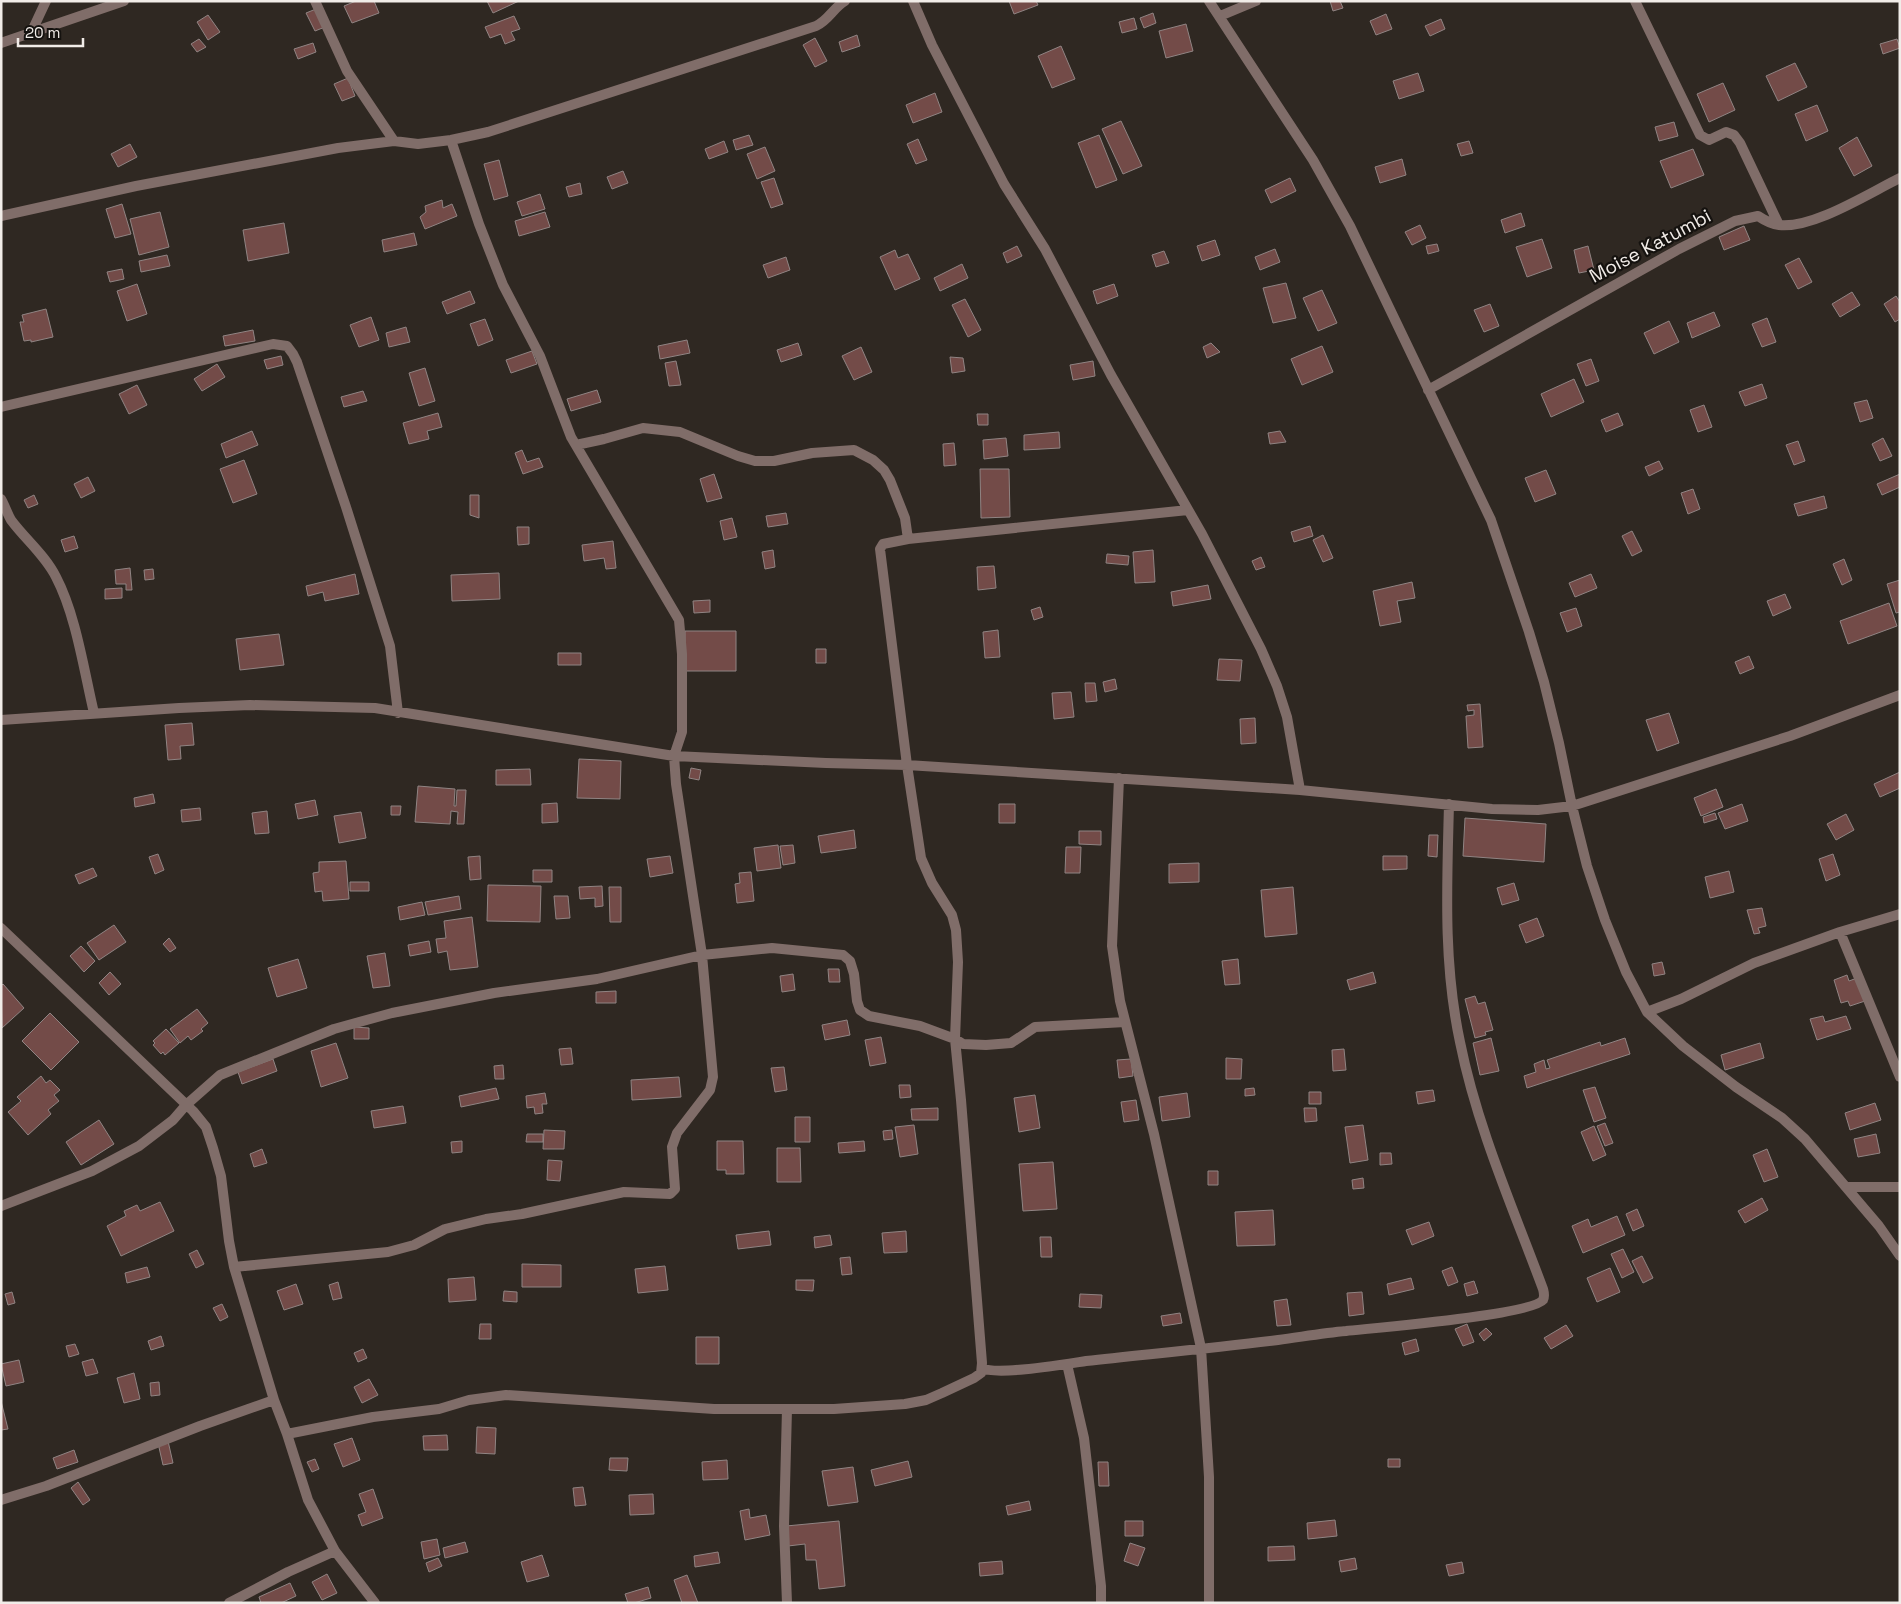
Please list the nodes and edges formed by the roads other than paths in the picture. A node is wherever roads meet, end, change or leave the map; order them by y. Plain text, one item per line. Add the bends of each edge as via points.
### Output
1 (46, 1) edge
2 (124, 1) edge
3 (315, 1) edge
4 (845, 1) edge
5 (913, 1) edge
6 (1209, 1) edge
7 (1256, 1) edge
8 (1635, 1) edge
9 (1220, 16) junction
10 (31, 33) junction
11 (1, 43) edge
12 (451, 140) junction
13 (394, 141) junction
14 (1900, 178) edge
15 (1, 216) edge
16 (1779, 225) junction
17 (1428, 390) junction
18 (1, 407) edge
19 (576, 445) junction
20 (1, 499) edge
21 (1188, 510) junction
22 (908, 539) junction
23 (1900, 695) edge
24 (94, 713) junction
25 (398, 713) junction
26 (1, 720) edge
27 (674, 756) junction
28 (907, 765) junction
29 (1119, 778) junction
30 (1300, 790) junction
31 (1449, 804) junction
32 (1572, 806) junction
33 (1900, 914) edge
34 (1, 928) edge
35 (1840, 932) junction
36 (702, 955) junction
37 (1647, 1012) junction
38 (1125, 1022) junction
39 (955, 1039) junction
40 (1900, 1077) edge
41 (186, 1105) junction
42 (1900, 1187) edge
43 (1848, 1188) junction
44 (1, 1206) edge
45 (1900, 1256) edge
46 (234, 1268) junction
47 (1201, 1348) junction
48 (1066, 1364) junction
49 (982, 1368) junction
50 (274, 1400) junction
51 (787, 1409) junction
52 (287, 1434) junction
53 (1, 1500) edge
54 (335, 1551) junction
55 (229, 1603) edge
56 (374, 1603) edge
57 (787, 1603) edge
58 (1101, 1603) edge
59 (1208, 1603) edge

1 - 10 street
2 - 10 street
3 - 13 street via 347,71
4 - 12 street via 816,26 488,132
5 - 21 street via 932,45 1004,184 1045,249
6 - 9 street
7 - 9 street
8 - 16 street via 1700,135 1709,140 1726,132 1734,135
9 - 17 street via 1322,176 1350,226
10 - 11 street
12 - 13 street via 418,144
12 - 19 street via 503,285 540,356
13 - 15 street via 338,148 146,184
14 - 16 street via 1844,208 1815,219
16 - 17 street, Moise Katumbi via 1758,216 1735,221
17 - 32 street via 1491,520 1511,577 1544,682
18 - 25 street via 273,344 287,346 297,362 390,646
19 - 22 street via 643,428 680,432 755,461 854,450 884,470 904,518
19 - 27 street via 679,620 682,732
20 - 24 street via 12,520 56,576 69,609
21 - 22 street
21 - 30 street via 1261,648 1277,686 1287,717
22 - 28 street via 884,544 880,549
23 - 32 street via 1790,736
24 - 25 street via 250,705 375,708
24 - 26 street
25 - 27 street
27 - 28 street
27 - 36 street
28 - 29 street
28 - 39 street via 921,858 954,921 958,962
29 - 30 street
29 - 38 street via 1112,946
30 - 31 street
31 - 32 street via 1538,810
31 - 47 street via 1447,935 1449,975 1460,1042 1491,1150 1543,1289 1543,1300 1510,1312
32 - 37 street via 1604,920
33 - 35 street
34 - 41 street
35 - 37 street via 1754,963
35 - 40 street
36 - 39 street via 772,948 843,956 850,960 860,1010 869,1016 920,1026
36 - 41 street via 614,975 494,993 392,1013 334,1029 220,1075
36 - 46 street via 713,1077 710,1090 677,1133 672,1147 676,1189 670,1194 624,1192 486,1219 445,1230 414,1245 388,1252
37 - 43 street via 1683,1046 1782,1118
38 - 39 street via 1036,1027 1011,1043 963,1044
38 - 47 street via 1154,1134
39 - 49 street
41 - 44 street via 174,1120 118,1158
41 - 46 street via 206,1127 213,1148 221,1176
42 - 43 street
43 - 45 street
46 - 50 street
47 - 48 street
47 - 59 street via 1208,1477
48 - 49 street via 990,1371
48 - 58 street via 1086,1455
49 - 51 street via 974,1378 926,1400 834,1409
50 - 52 street
50 - 53 street
51 - 52 street via 714,1409 506,1395
51 - 57 street via 784,1526
52 - 54 street via 308,1500
54 - 55 street
54 - 56 street

